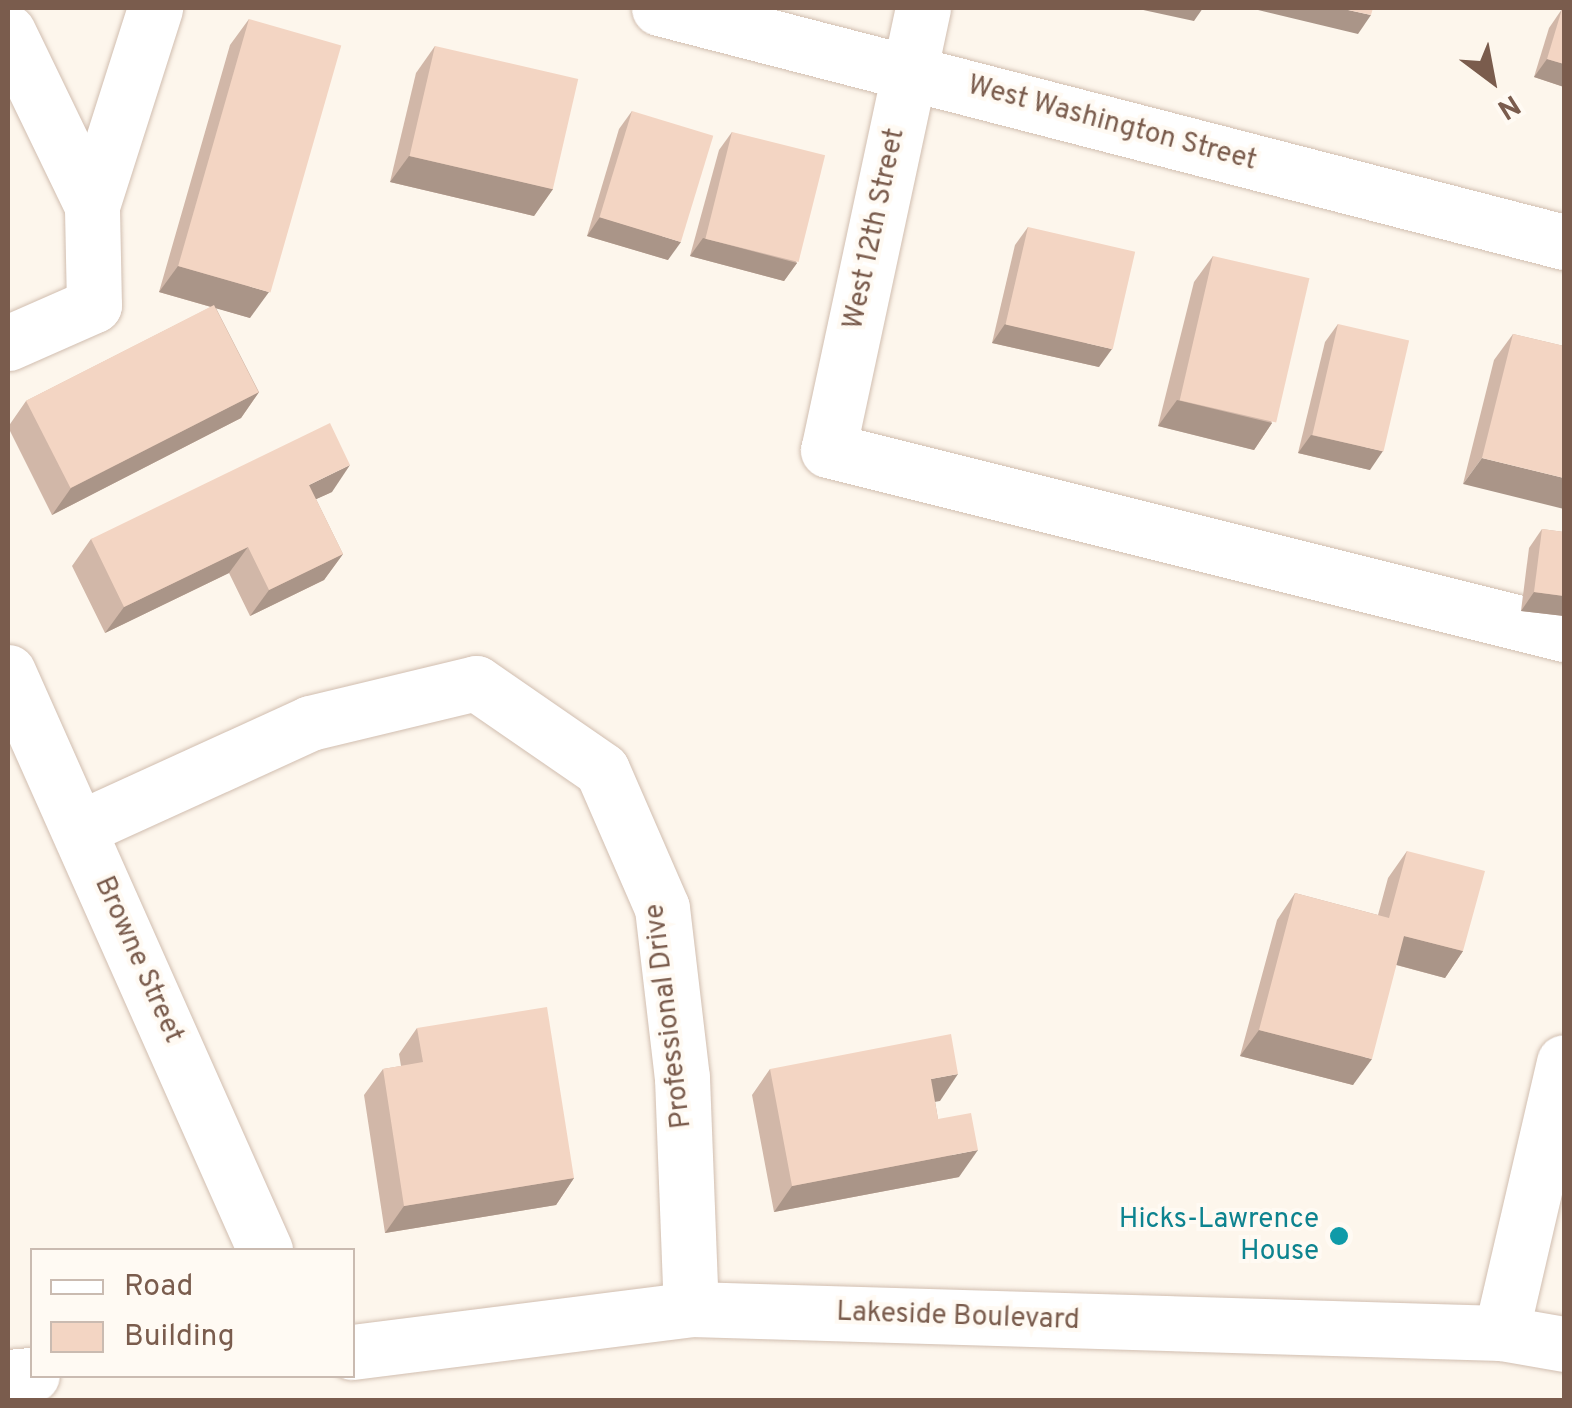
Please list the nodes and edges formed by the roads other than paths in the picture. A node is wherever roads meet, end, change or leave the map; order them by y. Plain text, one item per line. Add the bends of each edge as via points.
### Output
1 (154, 8) edge
2 (659, 8) edge
3 (923, 8) edge
4 (8, 32) edge
5 (909, 72) junction
6 (92, 206) junction
7 (1564, 242) edge
8 (8, 343) edge
9 (1564, 634) edge
10 (8, 672) edge
11 (80, 828) junction
12 (1564, 1062) edge
13 (264, 1248) edge
14 (691, 1310) junction
15 (1502, 1333) junction
16 (1564, 1344) edge
17 (355, 1352) edge

1 - 6 street
2 - 5 street, West Washington Street
3 - 5 street, West 12th Street
4 - 6 street
5 - 7 street, West Washington Street
5 - 9 street, West 12th Street via 828,450
6 - 8 street via 94,305
10 - 11 street, Browne Street
11 - 13 street, Browne Street
11 - 14 street, Professional Drive via 310,723 476,683 602,770 662,908 682,1078
12 - 15 street
14 - 15 street, Lakeside Boulevard
14 - 17 street, Lakeside Boulevard
15 - 16 street, Lakeside Boulevard

